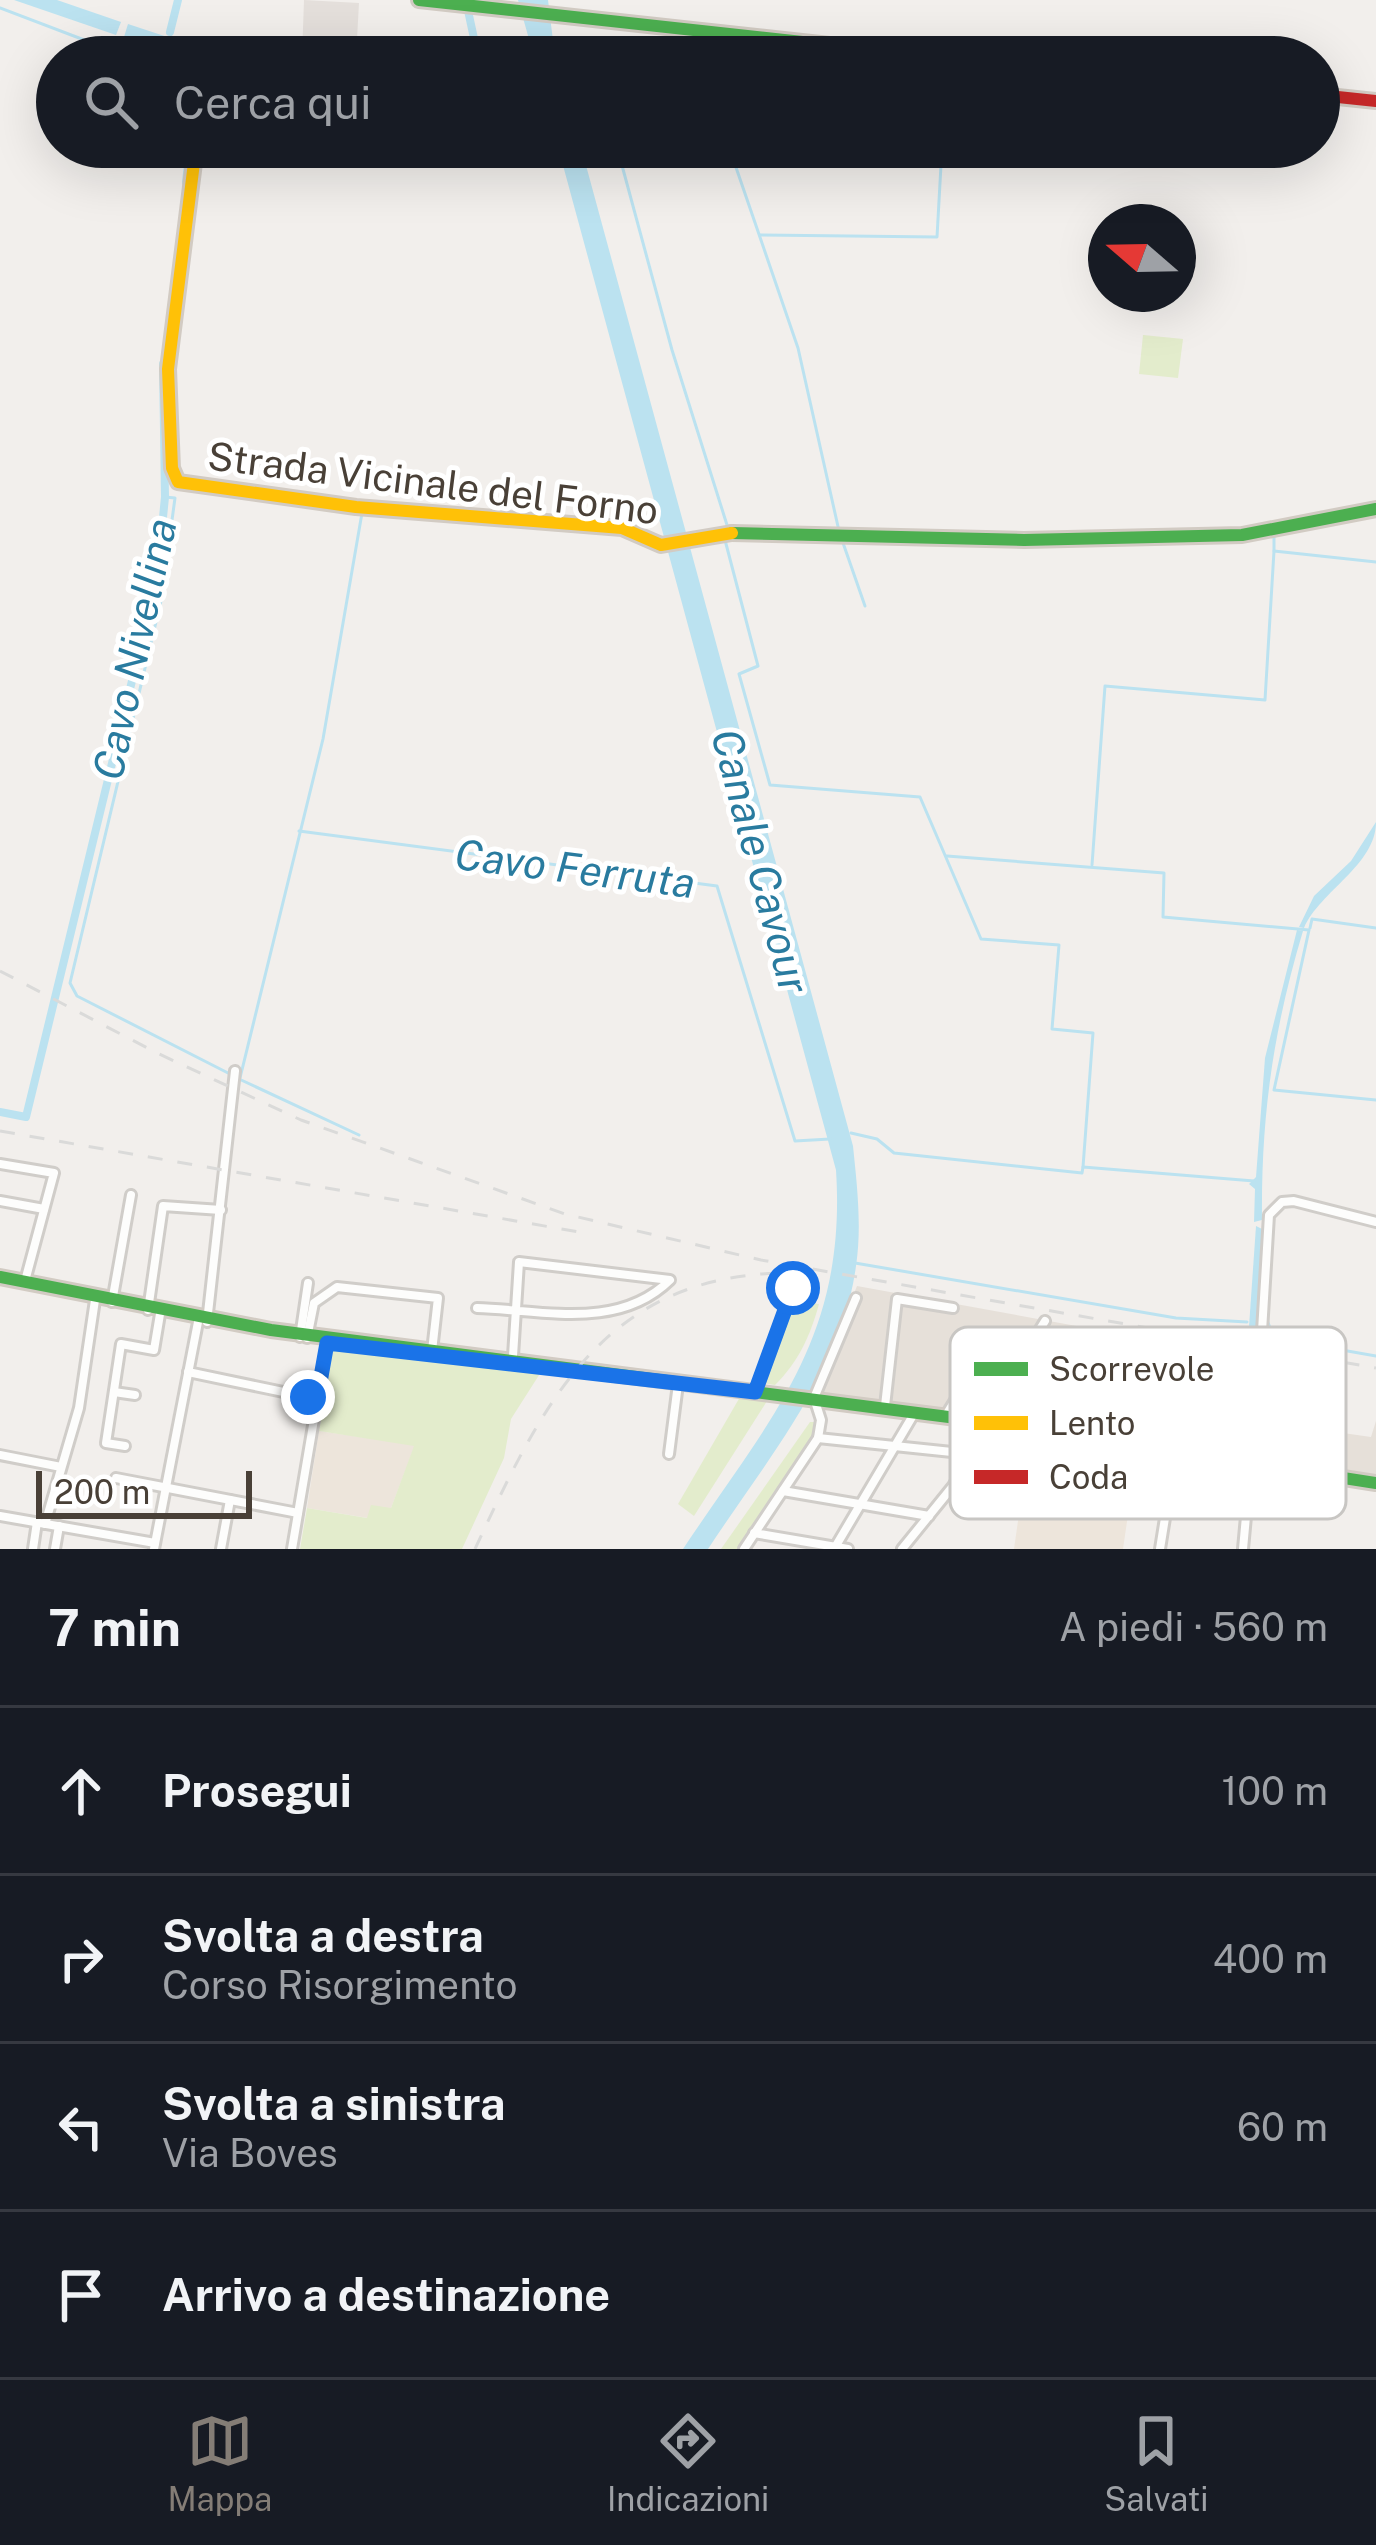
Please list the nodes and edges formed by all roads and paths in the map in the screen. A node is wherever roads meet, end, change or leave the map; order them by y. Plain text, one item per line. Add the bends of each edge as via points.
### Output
1 (419, 0) edge
2 (748, 36) edge
3 (1340, 97) edge
4 (1376, 101) edge
5 (193, 168) edge
6 (1376, 509) edge
7 (235, 1075) dead end
8 (0, 1163) edge
9 (130, 1195) dead end
10 (0, 1201) edge
11 (44, 1209) junction
12 (221, 1210) junction
13 (1376, 1222) edge
14 (0, 1277) edge
15 (25, 1283) junction
16 (308, 1283) dead end
17 (793, 1288) dead end
18 (856, 1298) dead end
19 (95, 1300) junction
20 (112, 1304) junction
21 (477, 1308) dead end
22 (516, 1309) junction
23 (952, 1309) dead end
24 (154, 1313) junction
25 (1045, 1322) dead end
26 (202, 1323) junction
27 (1042, 1327) edge
28 (1262, 1327) edge
29 (303, 1339) junction
30 (327, 1343) junction
31 (431, 1354) junction
32 (513, 1363) junction
33 (188, 1372) junction
34 (678, 1382) junction
35 (114, 1392) junction
36 (755, 1392) junction
37 (135, 1396) dead end
38 (812, 1398) junction
39 (317, 1399) junction
40 (885, 1406) junction
41 (950, 1408) edge
42 (916, 1411) junction
43 (946, 1414) junction
44 (950, 1415) edge
45 (818, 1438) junction
46 (125, 1446) dead end
47 (895, 1447) junction
48 (950, 1452) edge
49 (669, 1454) dead end
50 (0, 1456) edge
51 (61, 1467) junction
52 (116, 1478) dead end
53 (1346, 1478) edge
54 (1376, 1483) edge
55 (950, 1486) edge
56 (166, 1488) junction
57 (783, 1491) junction
58 (230, 1500) junction
59 (860, 1504) junction
60 (298, 1513) junction
61 (0, 1516) edge
62 (930, 1516) junction
63 (1165, 1519) edge
64 (1243, 1519) edge
65 (41, 1523) junction
66 (59, 1526) junction
67 (754, 1533) junction
68 (154, 1546) edge
69 (835, 1548) edge
70 (33, 1549) edge
71 (55, 1549) edge
72 (221, 1549) edge
73 (292, 1549) edge
74 (744, 1549) edge
75 (848, 1549) edge
76 (902, 1549) edge
77 (1160, 1549) edge
78 (1243, 1549) edge

1 - 2 main road
3 - 4 main road
5 - 6 main road, Strada Vicinale del Forno via 167,369 175,479 362,508 622,528 661,545 726,533 1024,540 1273,532
7 - 12 street
8 - 11 street via 54,1173
9 - 20 street
10 - 11 street
11 - 15 street
12 - 24 street via 163,1206
12 - 26 street
13 - 28 street via 1282,1202 1269,1215
14 - 15 main road
15 - 19 main road
16 - 29 street
17 - 36 street
18 - 38 street
19 - 20 main road
19 - 51 street
20 - 24 main road
21 - 22 street
22 - 22 street via 519,1262 670,1280 615,1315
22 - 32 street
23 - 40 street via 897,1298
24 - 26 main road
24 - 35 street via 154,1349 121,1344
25 - 27 street
26 - 29 main road
26 - 33 street
29 - 30 main road
29 - 31 street via 314,1303 338,1287 438,1298
30 - 31 main road
30 - 39 street
31 - 32 main road
32 - 34 main road
33 - 39 street
33 - 56 street
34 - 36 main road
34 - 49 street
35 - 37 street
35 - 46 street via 106,1443
36 - 38 main road
38 - 40 main road
38 - 45 street
39 - 60 street
40 - 42 main road
41 - 43 street
42 - 43 main road
42 - 47 street
43 - 44 main road
45 - 47 street
45 - 57 street
47 - 48 street
47 - 59 street
50 - 51 street
51 - 65 street
52 - 56 street
53 - 54 main road
55 - 62 street
56 - 58 street
56 - 68 street
57 - 59 street
57 - 67 street
58 - 60 street
58 - 72 street
59 - 62 street
59 - 69 street
60 - 73 street
61 - 65 street
62 - 76 street
63 - 77 street
64 - 78 street
65 - 66 street
65 - 70 street
66 - 68 street
66 - 71 street
67 - 69 street
67 - 74 street
69 - 75 street

